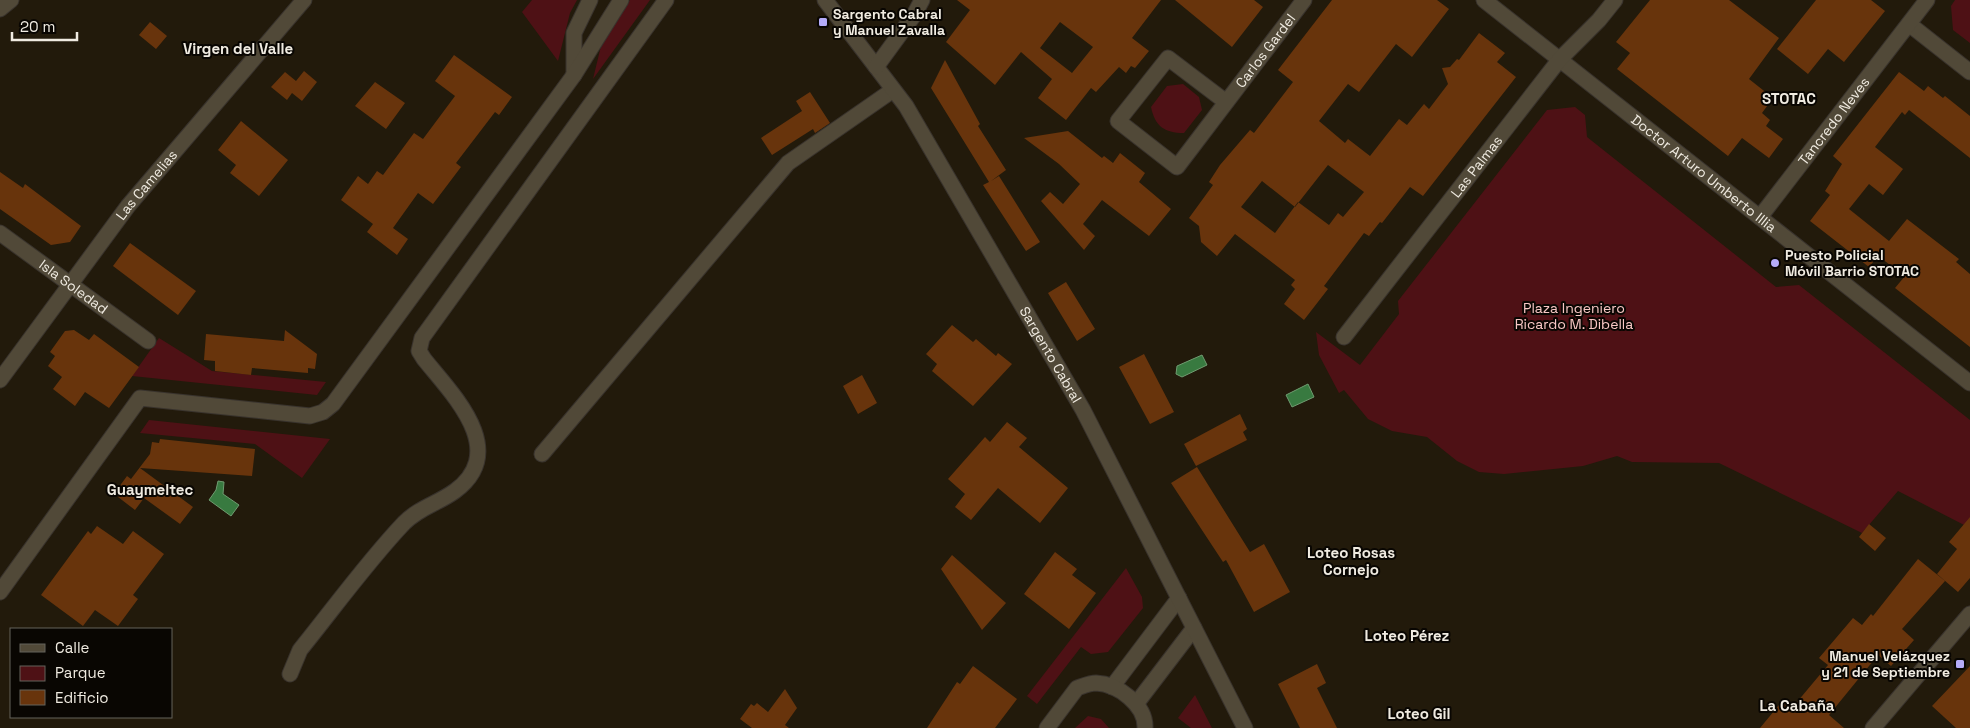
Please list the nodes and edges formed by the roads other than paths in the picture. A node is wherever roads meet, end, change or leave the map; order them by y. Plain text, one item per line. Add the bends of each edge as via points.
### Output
1 (11, 0) edge
2 (304, 0) edge
3 (590, 0) edge
4 (622, 0) edge
5 (666, 0) edge
6 (825, 0) edge
7 (922, 0) edge
8 (1304, 0) edge
9 (1484, 0) edge
10 (1615, 0) edge
11 (1927, 0) edge
12 (0, 9) edge
13 (1909, 24) junction
14 (1560, 59) junction
15 (876, 67) junction
16 (1970, 72) edge
17 (574, 75) junction
18 (894, 90) junction
19 (1226, 102) junction
20 (1760, 217) junction
21 (0, 233) edge
22 (70, 284) junction
23 (1344, 337) dead end
24 (148, 341) dead end
25 (0, 380) edge
26 (1970, 383) edge
27 (542, 454) dead end
28 (0, 592) edge
29 (1179, 598) junction
30 (1970, 614) edge
31 (1194, 628) junction
32 (290, 674) dead end
33 (1112, 687) junction
34 (1136, 704) junction
35 (1047, 728) edge
36 (1145, 728) edge
37 (1244, 728) edge
38 (1873, 728) edge

1 - 12 street
2 - 22 street, Las Camelias via 128,206
3 - 17 street via 574,33
4 - 17 street
5 - 32 street via 422,338 419,350 424,359 464,409 476,434 475,464 467,479 456,490 422,508 402,526 300,650
6 - 15 street, Sargento Cabral
7 - 15 street
8 - 19 street, Carlos Gardel
9 - 14 street, Doctor Arturo Umberto Illia
10 - 14 street, Las Palmas
11 - 13 street, Tancredo Neves
13 - 16 street
13 - 20 street, Tancredo Neves
14 - 20 street, Doctor Arturo Umberto Illia
14 - 23 street, Las Palmas
15 - 18 street, Sargento Cabral
17 - 28 street via 333,404 310,416 140,398
18 - 27 street via 788,163
18 - 29 street, Sargento Cabral via 1083,410
19 - 19 street, Carlos Gardel via 1168,58 1118,121 1178,166
20 - 26 street, Doctor Arturo Umberto Illia
21 - 22 street, Isla Soledad
22 - 24 street, Isla Soledad
22 - 25 street, Las Camelias
29 - 31 street, Sargento Cabral
29 - 33 street
30 - 38 street
31 - 34 street
31 - 37 street, Sargento Cabral
33 - 34 street
33 - 35 street via 1097,683 1077,688
34 - 36 street via 1145,720

